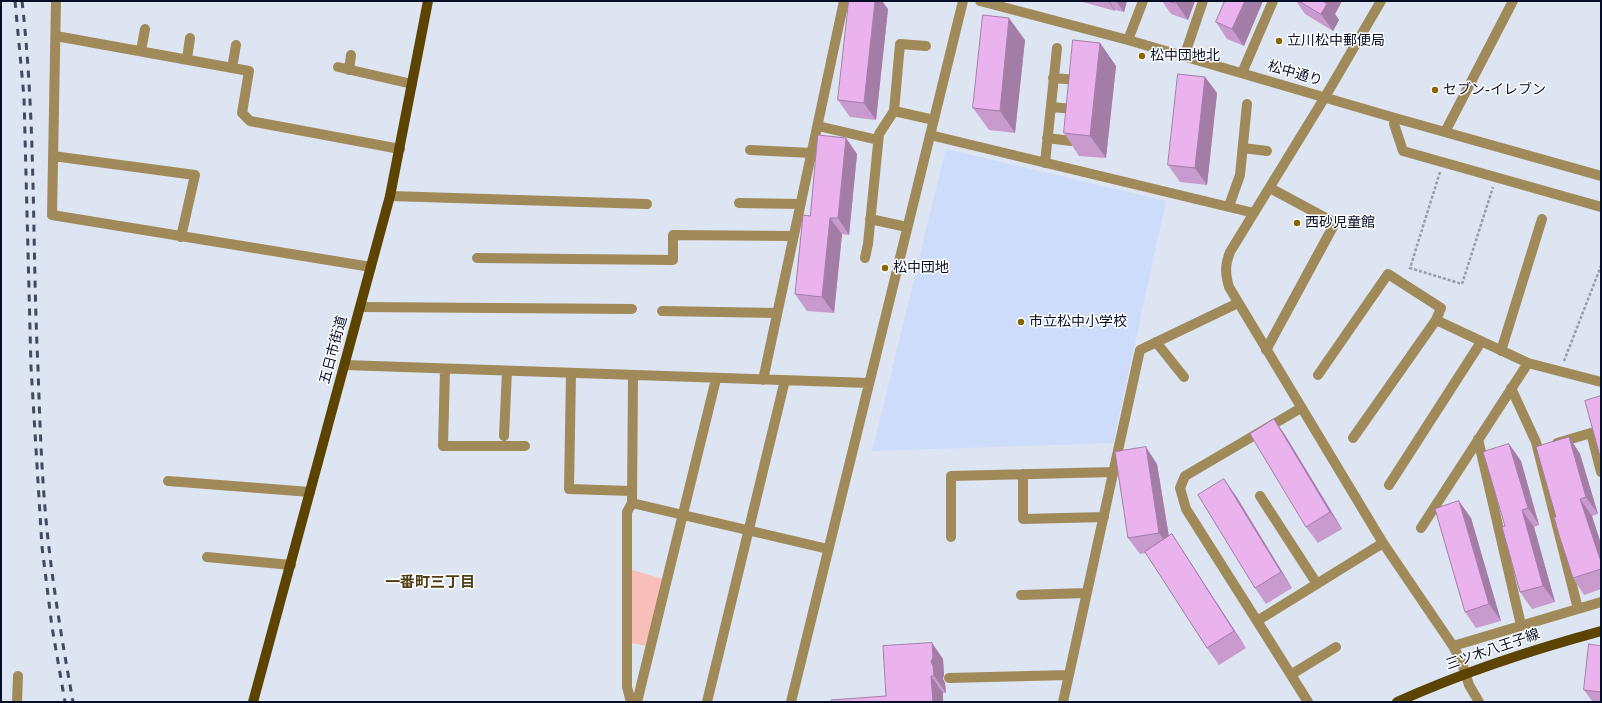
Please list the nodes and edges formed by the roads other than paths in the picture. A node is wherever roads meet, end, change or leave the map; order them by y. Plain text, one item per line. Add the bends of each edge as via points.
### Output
1 (56, 1) edge
2 (428, 1) edge
3 (844, 1) edge
4 (963, 1) edge
5 (980, 1) edge
6 (1143, 1) edge
7 (1203, 1) edge
8 (1273, 1) edge
9 (1381, 1) edge
10 (1513, 1) edge
11 (145, 29) dead end
12 (56, 36) junction
13 (190, 38) dead end
14 (1128, 40) junction
15 (236, 45) dead end
16 (926, 46) dead end
17 (1057, 48) dead end
18 (141, 51) junction
19 (351, 55) dead end
20 (1184, 57) junction
21 (187, 59) junction
22 (232, 68) junction
23 (338, 68) dead end
24 (349, 70) junction
25 (1242, 73) junction
26 (1054, 78) junction
27 (1078, 80) edge
28 (412, 84) junction
29 (1325, 97) junction
30 (1247, 104) dead end
31 (1050, 107) junction
32 (1074, 109) edge
33 (894, 111) junction
34 (1395, 118) junction
35 (934, 120) junction
36 (818, 126) junction
37 (1445, 132) junction
38 (930, 135) junction
39 (1047, 138) junction
40 (878, 140) junction
41 (1071, 141) edge
42 (1242, 148) junction
43 (400, 149) junction
44 (750, 150) dead end
45 (1267, 151) dead end
46 (812, 153) junction
47 (53, 156) junction
48 (1045, 163) junction
49 (1601, 176) edge
50 (1270, 188) junction
51 (390, 196) junction
52 (739, 203) dead end
53 (647, 204) dead end
54 (800, 204) junction
55 (1229, 206) junction
56 (1601, 207) edge
57 (1254, 213) junction
58 (870, 218) junction
59 (1542, 219) dead end
60 (907, 227) junction
61 (793, 236) junction
62 (181, 237) junction
63 (477, 258) dead end
64 (865, 258) dead end
65 (371, 267) junction
66 (1238, 303) junction
67 (361, 306) junction
68 (632, 309) dead end
69 (662, 311) dead end
70 (777, 313) junction
71 (1436, 320) junction
72 (1156, 342) junction
73 (1482, 342) junction
74 (1266, 350) junction
75 (1501, 351) junction
76 (1528, 363) junction
77 (345, 365) junction
78 (445, 369) junction
79 (507, 371) junction
80 (571, 373) junction
81 (1318, 375) dead end
82 (633, 376) junction
83 (1184, 377) dead end
84 (716, 379) junction
85 (763, 380) junction
86 (785, 380) junction
87 (1601, 382) edge
88 (869, 383) junction
89 (1511, 388) junction
90 (1301, 408) junction
91 (504, 436) dead end
92 (1353, 438) dead end
93 (1478, 439) junction
94 (525, 446) dead end
95 (1538, 448) junction
96 (1114, 472) junction
97 (1601, 472) edge
98 (1023, 474) junction
99 (168, 481) dead end
100 (1389, 485) dead end
101 (631, 491) junction
102 (310, 492) junction
103 (1260, 496) dead end
104 (632, 503) junction
105 (683, 516) junction
106 (1104, 517) junction
107 (1421, 528) dead end
108 (749, 531) junction
109 (951, 537) dead end
110 (1383, 543) junction
111 (828, 549) junction
112 (206, 558) dead end
113 (291, 565) junction
114 (1317, 584) junction
115 (1088, 594) junction
116 (1021, 595) dead end
117 (1601, 602) edge
118 (1578, 609) junction
119 (1257, 621) junction
120 (1521, 626) junction
121 (1601, 632) edge
122 (1453, 646) junction
123 (1336, 647) dead end
124 (1465, 673) junction
125 (1292, 674) junction
126 (1068, 675) junction
127 (18, 676) dead end
128 (949, 678) dead end
129 (17, 702) edge
130 (253, 702) edge
131 (631, 702) edge
132 (637, 702) edge
133 (707, 702) edge
134 (791, 702) edge
135 (1063, 702) edge
136 (1308, 702) edge
137 (1397, 702) edge
138 (1479, 702) edge

1 - 12 street
2 - 28 main road, 五日市街道
3 - 36 street
4 - 35 street
5 - 14 street, 松中通り
6 - 14 street
7 - 20 street
8 - 25 street
9 - 29 street
10 - 37 street
11 - 18 street
12 - 18 street
12 - 47 street
13 - 21 street
14 - 20 street, 松中通り
15 - 22 street
16 - 33 street via 900,44
17 - 26 street
18 - 21 street
19 - 24 street
20 - 25 street, 松中通り
21 - 22 street
22 - 43 street via 249,71 242,113 250,121
23 - 24 street
24 - 28 street
25 - 29 street, 松中通り
26 - 27 street
26 - 31 street
28 - 43 main road, 五日市街道
29 - 34 street, 松中通り
29 - 50 street
30 - 42 street
31 - 32 street
31 - 39 street
33 - 35 street
33 - 40 street via 879,134
34 - 37 street, 松中通り
34 - 56 street via 1394,124 1403,151
35 - 38 street
36 - 40 street
36 - 46 street
37 - 49 street, 松中通り
38 - 48 street
38 - 60 street
39 - 41 street
39 - 48 street
40 - 58 street
42 - 45 street
42 - 55 street via 1240,175
43 - 51 main road, 五日市街道
44 - 46 street
46 - 54 street
47 - 62 street via 52,215
47 - 62 street via 195,175
48 - 55 street
50 - 57 street
50 - 74 street via 1335,223
51 - 53 street
51 - 65 main road, 五日市街道
52 - 54 street
54 - 61 street
55 - 57 street
57 - 66 street via 1230,252 1225,267 1229,287
58 - 60 street
58 - 64 street
59 - 75 street
60 - 88 street
61 - 63 street via 673,236 673,260
61 - 70 street
62 - 65 street
65 - 67 main road, 五日市街道
66 - 72 street
66 - 74 street
67 - 68 street
67 - 77 main road, 五日市街道
69 - 70 street
70 - 85 street
71 - 73 street
71 - 81 street via 1442,308 1388,274
71 - 92 street
72 - 83 street
72 - 96 street via 1140,350
73 - 75 street
73 - 100 street
74 - 90 street
75 - 76 street
76 - 87 street
76 - 89 street
77 - 78 street
77 - 102 main road, 五日市街道
78 - 79 street
78 - 94 street via 443,446
79 - 80 street
79 - 91 street
80 - 82 street
80 - 101 street via 569,489
82 - 84 street
82 - 101 street
84 - 85 street
84 - 105 street
85 - 86 street
86 - 88 street
86 - 108 street
88 - 111 street
89 - 93 street
89 - 95 street
90 - 110 street
90 - 119 street via 1185,476 1180,488 1186,509
93 - 107 street
93 - 120 street
95 - 97 street via 1591,433
95 - 118 street
96 - 98 street
96 - 106 street
98 - 106 street via 1023,519
98 - 109 street via 951,476
99 - 102 street
101 - 104 street
102 - 113 main road, 五日市街道
103 - 114 street
104 - 105 street
104 - 131 street via 627,512 627,686
105 - 108 street
105 - 132 street
106 - 115 street
108 - 111 street
108 - 133 street
110 - 114 street
110 - 122 street
111 - 134 street
112 - 113 street
113 - 130 main road, 五日市街道
114 - 119 street
115 - 116 street
115 - 126 street
117 - 118 street
118 - 120 street
119 - 125 street
120 - 122 street
121 - 124 main road, 三ツ木八王子線
122 - 124 street
123 - 125 street
124 - 137 main road, 三ツ木八王子線
124 - 138 street
125 - 136 street
126 - 128 street
126 - 135 street
127 - 129 street

